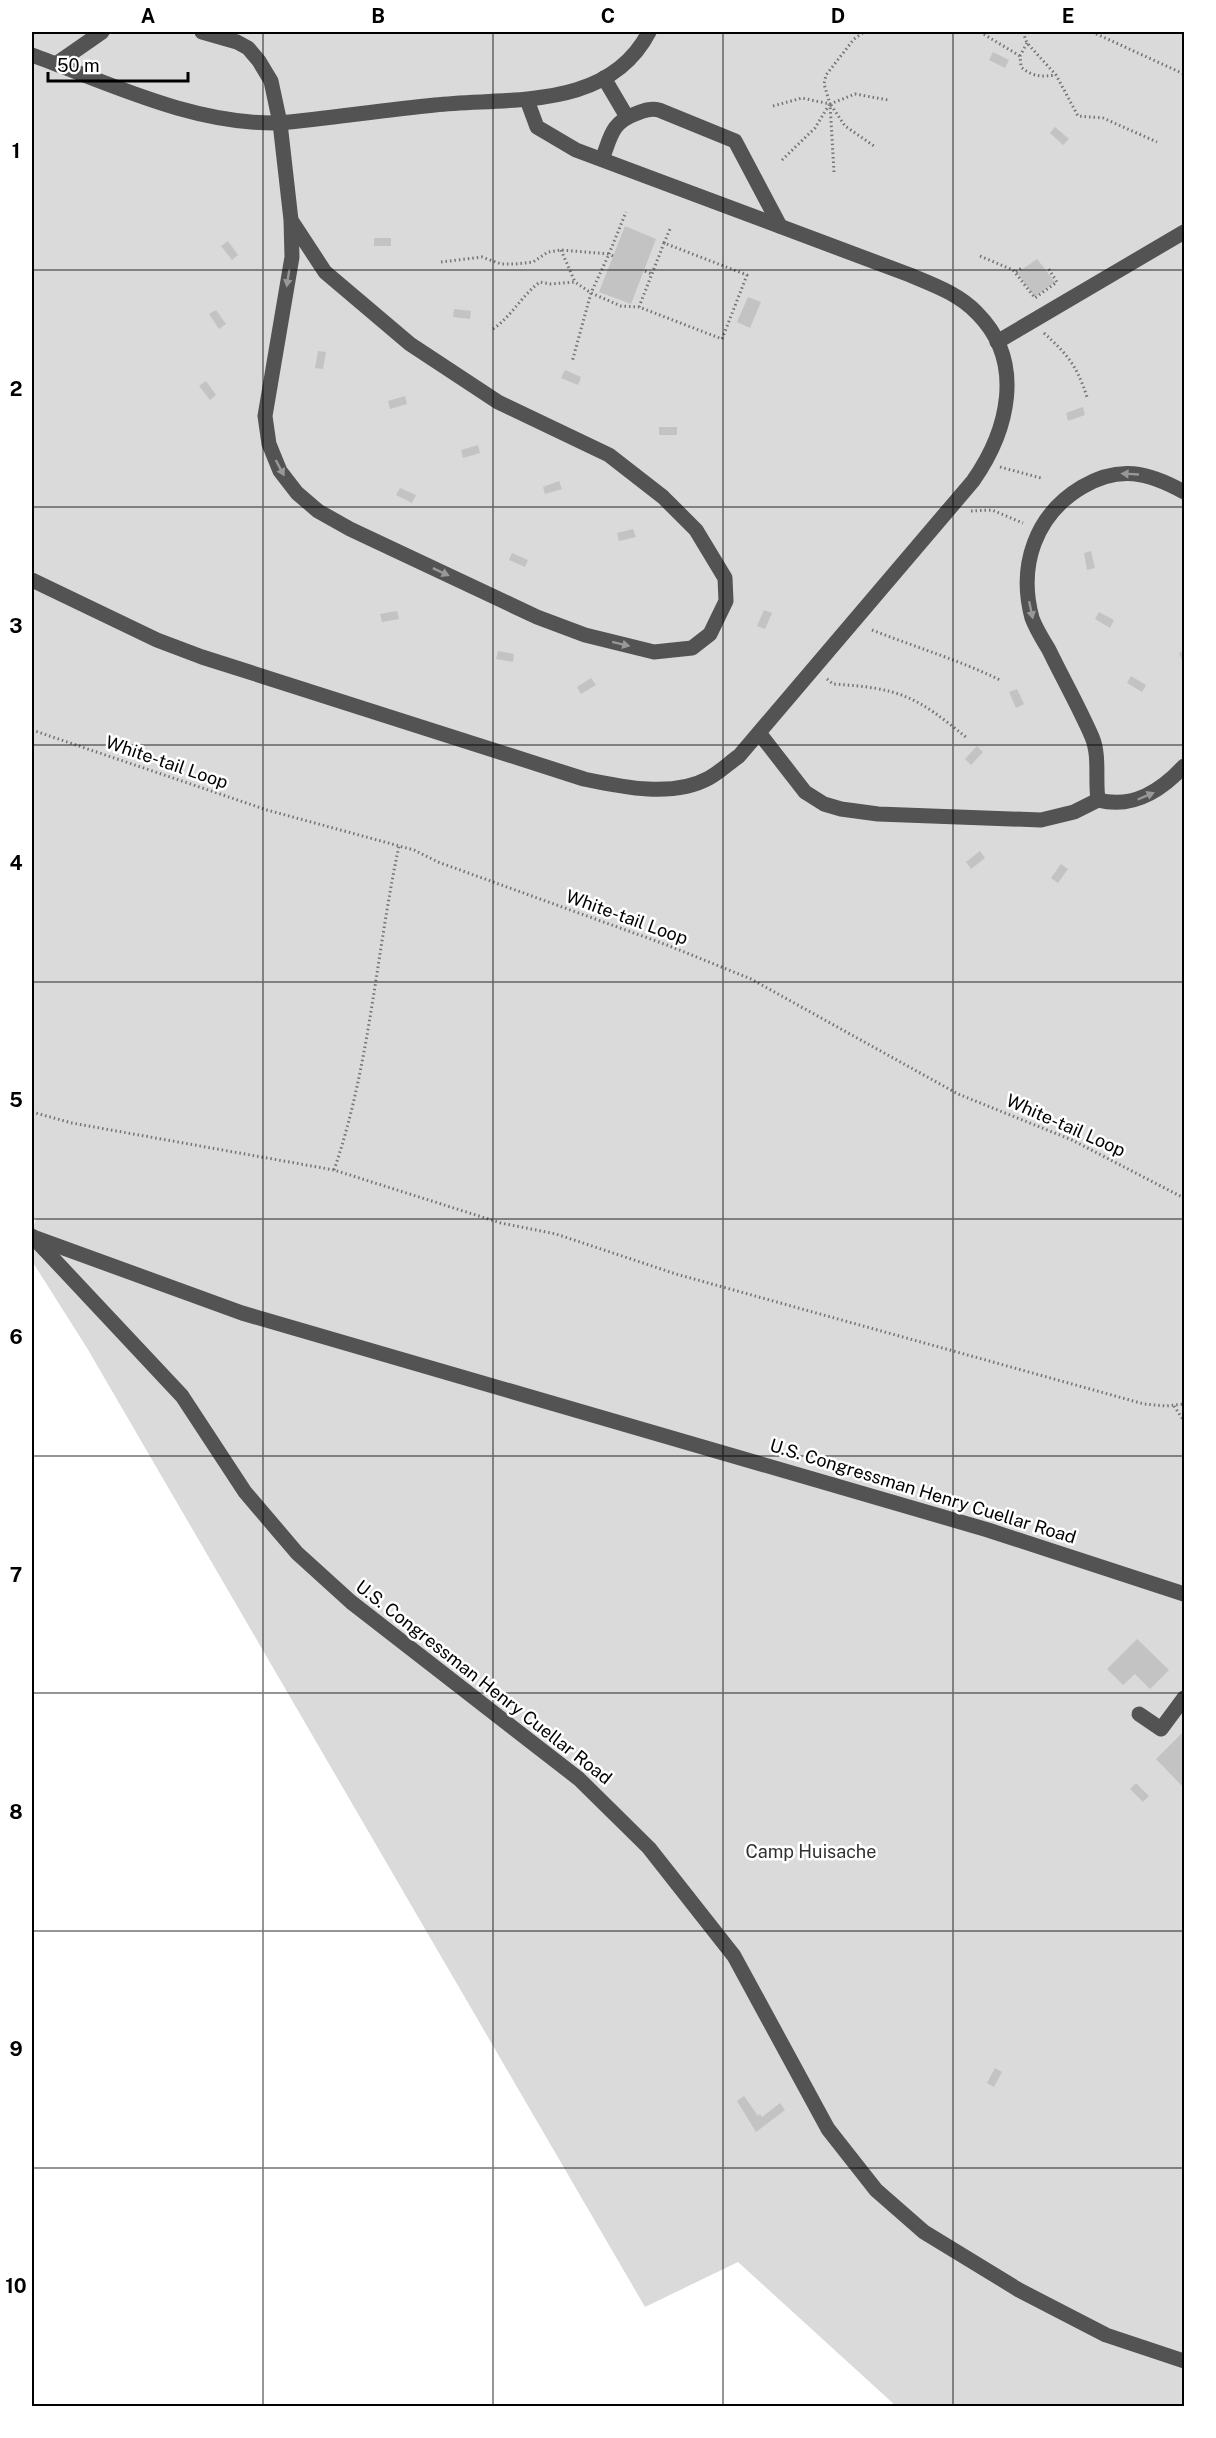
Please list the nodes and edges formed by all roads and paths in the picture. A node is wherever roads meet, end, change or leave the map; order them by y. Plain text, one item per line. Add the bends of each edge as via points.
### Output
1 (102, 32) edge
2 (202, 32) edge
3 (649, 32) edge
4 (856, 32) edge
5 (864, 32) edge
6 (980, 32) edge
7 (1023, 32) edge
8 (1092, 32) edge
9 (854, 39) junction
10 (1027, 43) junction
11 (32, 55) edge
12 (1020, 56) junction
13 (56, 64) junction
14 (1185, 74) edge
15 (1056, 75) junction
16 (604, 78) junction
17 (527, 100) junction
18 (888, 100) dead end
19 (830, 104) junction
20 (773, 106) dead end
21 (627, 117) junction
22 (280, 123) junction
23 (1157, 142) dead end
24 (874, 146) dead end
25 (602, 159) junction
26 (782, 160) dead end
27 (834, 172) dead end
28 (626, 212) dead end
29 (291, 220) junction
30 (780, 226) junction
31 (670, 229) dead end
32 (1185, 232) edge
33 (664, 243) junction
34 (561, 250) junction
35 (611, 255) junction
36 (980, 256) dead end
37 (441, 262) dead end
38 (1023, 267) dead end
39 (1048, 268) dead end
40 (645, 271) dead end
41 (1016, 272) junction
42 (652, 274) junction
43 (575, 282) junction
44 (591, 293) junction
45 (639, 307) junction
46 (493, 329) dead end
47 (1042, 331) dead end
48 (997, 342) junction
49 (572, 362) dead end
50 (1087, 397) dead end
51 (1000, 467) dead end
52 (1041, 478) dead end
53 (1185, 492) edge
54 (968, 511) dead end
55 (1023, 523) dead end
56 (32, 580) edge
57 (872, 630) dead end
58 (823, 675) dead end
59 (1000, 680) dead end
60 (32, 730) edge
61 (760, 734) junction
62 (967, 738) dead end
63 (1185, 766) edge
64 (1098, 800) junction
65 (399, 845) junction
66 (32, 1112) edge
67 (334, 1170) junction
68 (1185, 1198) edge
69 (32, 1236) edge
70 (1185, 1404) edge
71 (1174, 1406) junction
72 (1185, 1421) edge
73 (1185, 1594) edge
74 (1185, 1698) edge
75 (1140, 1714) dead end
76 (1185, 2361) edge

1 - 13 street
2 - 22 street via 248,48 271,81
3 - 16 street via 627,62
4 - 9 path
5 - 9 path
6 - 12 path
7 - 10 path
8 - 14 path
9 - 19 path via 826,75 824,84
10 - 12 path
10 - 15 path
11 - 13 street
12 - 15 path via 1021,67 1031,75
13 - 22 street via 210,116 256,124
15 - 23 path via 1078,116 1103,118
16 - 17 street via 569,93
16 - 21 street
17 - 22 street via 438,104
17 - 25 street via 532,120 544,133
18 - 19 path via 855,94
19 - 20 path via 802,98
19 - 24 path via 845,126
19 - 26 path via 815,128
19 - 27 path
21 - 25 street via 616,124
21 - 30 street via 659,110 735,141
22 - 29 street
25 - 30 street
28 - 35 path
29 -> 29 street via 291,257 265,416 269,444 280,471 297,493 318,511 350,529 537,617 585,635 654,652 692,648 710,634 726,601 725,578 696,530 663,496 609,455 498,402 410,344 325,272
30 - 48 street via 910,274 954,295 978,314
31 - 33 path
32 - 48 street
33 - 42 path
33 - 45 path via 747,275 722,339
34 - 35 path
34 - 37 path via 524,263 501,264 482,257
34 - 43 path
35 - 44 path
36 - 41 path
38 - 41 path
39 - 41 path via 1057,282 1035,298
40 - 42 path
42 - 45 path
43 - 44 path
43 - 46 path via 540,282
44 - 45 path via 621,306
44 - 49 path
47 - 50 path via 1079,371
48 - 61 street via 1005,363 1006,398 1002,429 987,461
51 - 52 path
53 -> 64 street via 1162,480 1127,472 1095,480 1069,495 1047,517 1034,539 1027,590 1033,619 1093,738
54 - 55 path via 992,510
56 - 61 street via 157,640 202,657 603,783 657,788 694,784 723,769
57 - 59 path
58 - 62 path via 833,684 889,689 914,699
60 - 65 path, White-tail Loop via 267,810
61 - 64 street via 805,792 841,809 1041,820 1074,812
64 -> 63 street via 1132,801 1153,794
65 - 67 path via 354,1096
65 - 68 path, White-tail Loop via 751,979 958,1094 1072,1140
66 - 67 path via 72,1123
67 - 71 path via 448,1208 556,1234 676,1274 823,1316 1144,1404
69 - 73 street, U.S. Congressman Henry Cuellar Road via 242,1313 988,1530
69 - 76 street, U.S. Congressman Henry Cuellar Road via 182,1396 245,1492 297,1553 351,1602 579,1779 656,1856 734,1956 828,2129 876,2190 924,2232 1018,2290 1106,2335
70 - 71 path
71 - 72 path
74 - 75 street via 1161,1729

